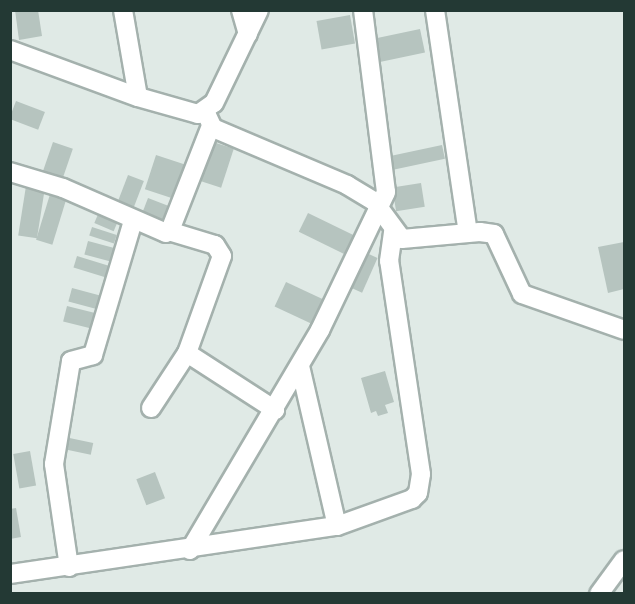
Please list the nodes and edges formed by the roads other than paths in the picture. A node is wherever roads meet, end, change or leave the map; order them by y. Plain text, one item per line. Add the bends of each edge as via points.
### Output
1 (123, 10) edge
2 (241, 10) edge
3 (259, 10) edge
4 (363, 10) edge
5 (435, 10) edge
6 (248, 33) junction
7 (11, 48) edge
8 (138, 97) junction
9 (208, 118) junction
10 (10, 172) edge
11 (379, 206) junction
12 (133, 221) junction
13 (169, 231) junction
14 (393, 231) junction
15 (468, 233) junction
16 (624, 330) edge
17 (187, 353) junction
18 (300, 366) junction
19 (151, 408) dead end
20 (276, 410) junction
21 (338, 526) junction
22 (190, 550) junction
23 (624, 560) edge
24 (69, 567) junction
25 (10, 574) edge
26 (599, 594) edge

1 - 8 street
2 - 6 street
3 - 6 street
4 - 11 street via 387,183
5 - 15 street
6 - 9 street
7 - 8 street
8 - 9 street
9 - 11 street via 347,185
9 - 13 street
10 - 12 street via 63,188
11 - 14 street
11 - 18 street
12 - 13 street
12 - 24 street via 93,355 71,361 54,464
13 - 17 street via 215,245 222,251 213,289
14 - 15 street via 406,240
14 - 21 street via 389,261 421,485 405,504
15 - 16 street via 488,232 499,240 522,294
17 - 19 street
17 - 20 street
18 - 20 street
18 - 21 street
20 - 22 street
21 - 22 street
22 - 24 street
23 - 26 street
24 - 25 street

